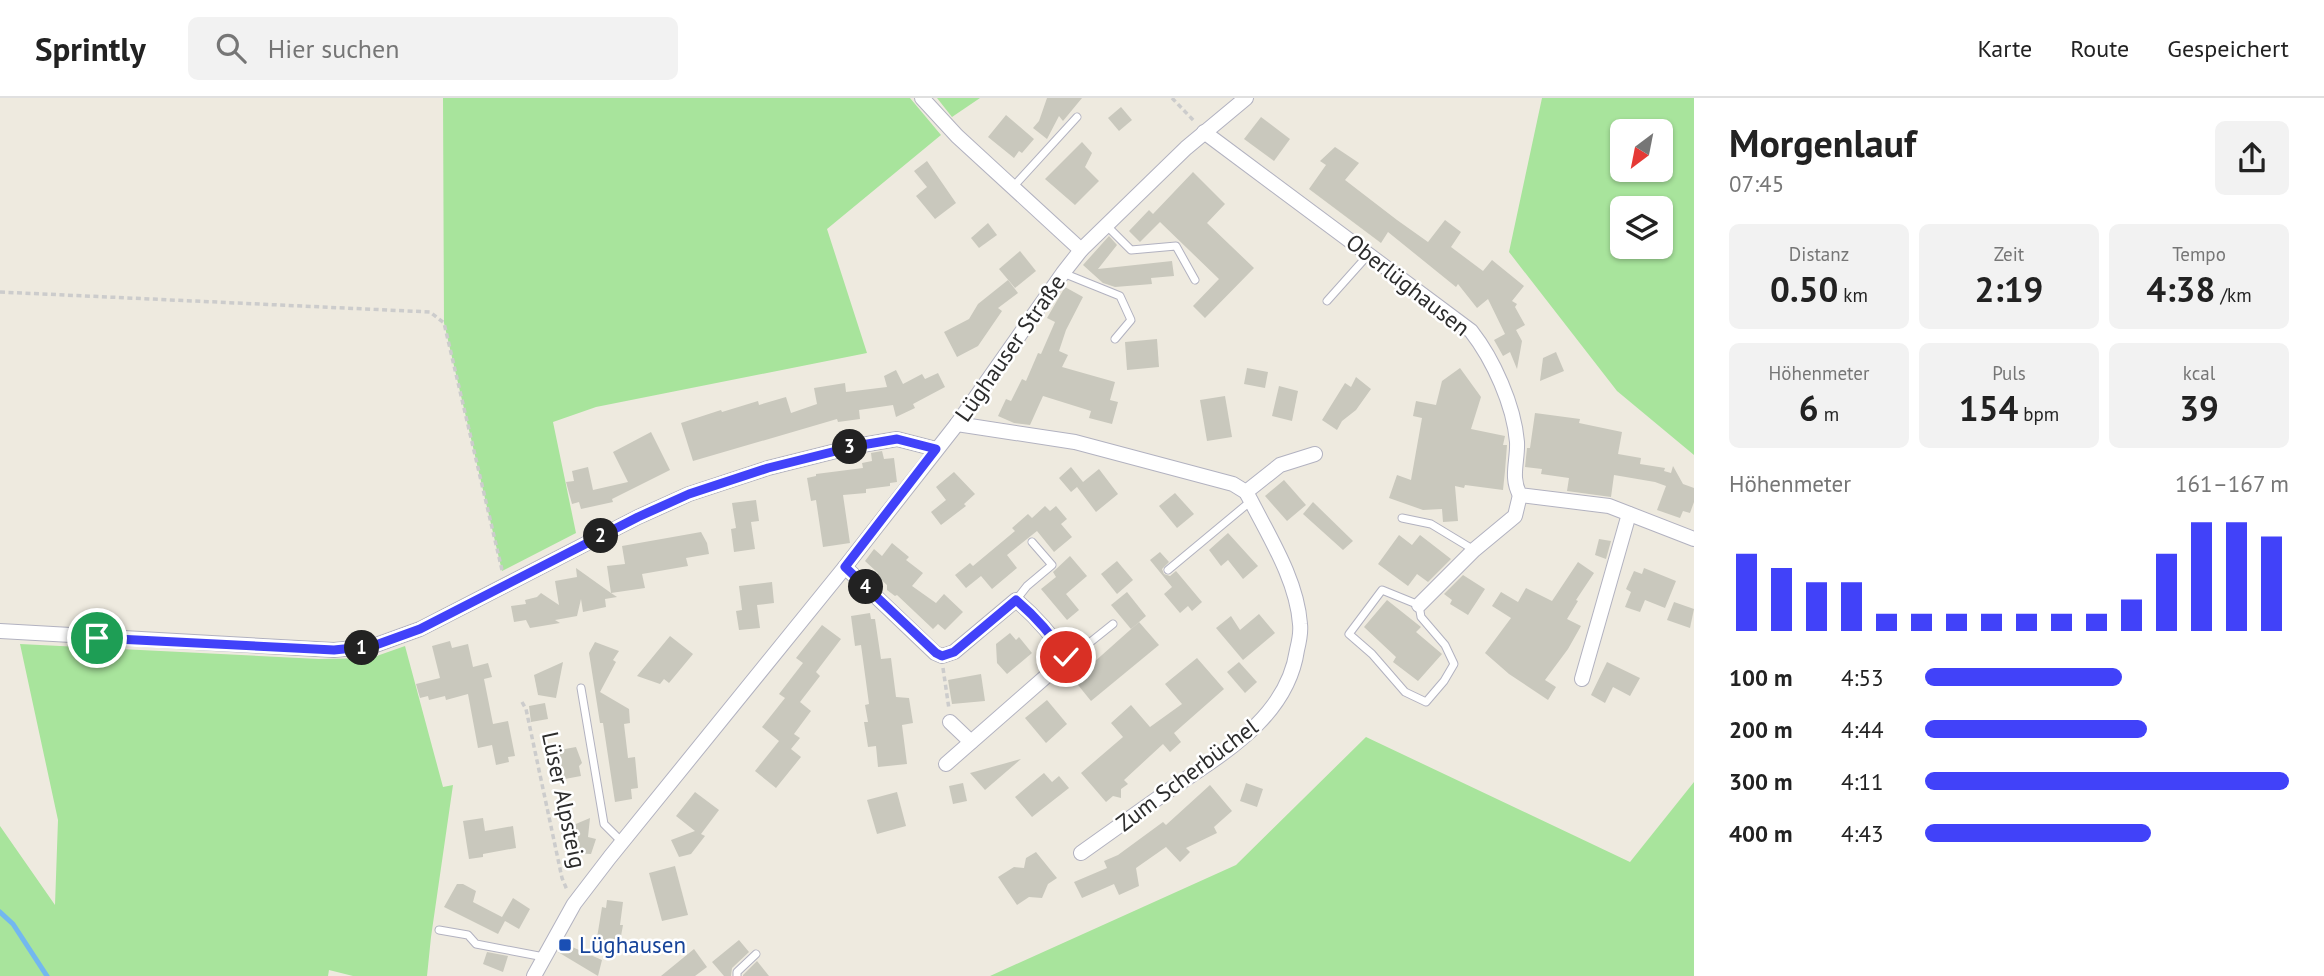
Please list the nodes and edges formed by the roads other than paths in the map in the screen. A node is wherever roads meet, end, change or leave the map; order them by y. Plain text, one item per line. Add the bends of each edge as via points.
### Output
1 (922, 98) edge
2 (1246, 98) edge
3 (1077, 117) dead end
4 (1204, 132) junction
5 (1013, 187) junction
6 (1106, 225) junction
7 (1081, 250) junction
8 (1370, 254) junction
9 (1063, 273) junction
10 (1195, 280) dead end
11 (1327, 300) dead end
12 (1115, 339) dead end
13 (957, 424) junction
14 (936, 449) junction
15 (1315, 454) dead end
16 (1520, 495) junction
17 (1248, 497) junction
18 (1629, 514) junction
19 (1402, 518) dead end
20 (1694, 539) edge
21 (1032, 542) dead end
22 (1474, 550) junction
23 (845, 567) junction
24 (1168, 570) dead end
25 (1016, 600) junction
26 (1419, 605) junction
27 (1113, 624) dead end
28 (0, 631) edge
29 (1066, 657) junction
30 (1582, 679) dead end
31 (581, 688) dead end
32 (950, 722) road end
33 (971, 742) junction
34 (946, 764) dead end
35 (622, 842) junction
36 (1081, 853) dead end
37 (439, 930) dead end
38 (756, 954) dead end
39 (545, 957) junction
40 (534, 976) edge
41 (737, 976) edge

1 - 5 street
2 - 4 street, Lüghauser Straße
3 - 5 lane
4 - 6 street, Lüghauser Straße
4 - 8 street, Oberlüghausen
5 - 7 street
6 - 7 street, Lüghauser Straße
6 - 10 lane via 1131,250 1176,246
7 - 9 street, Lüghauser Straße
8 - 11 lane
8 - 16 street, Oberlüghausen via 1471,331 1482,345 1496,370 1514,424 1513,483
9 - 12 lane via 1120,296 1131,320
9 - 13 street, Lüghauser Straße
13 - 14 street, Lüghauser Straße
13 - 17 street via 1075,442 1233,484
14 - 23 street, Lüghauser Straße
14 - 28 street via 897,439 856,446 689,494 396,639 373,646 334,650
15 - 17 street via 1280,465
16 - 18 street via 1609,506
16 - 22 street via 1515,516
17 - 24 lane
17 - 36 street, Zum Scherbüchel via 1296,598 1301,626 1286,689 1269,712 1223,754
18 - 20 street
18 - 30 street
19 - 22 lane via 1431,524
21 - 25 lane via 1052,565
22 - 26 street
23 - 25 street via 942,656 954,652
23 - 35 street, Lüghauser Straße
25 - 29 street via 1033,614
26 - 26 lane via 1382,590 1349,635 1405,692 1426,702 1454,664 1445,645 1421,617
27 - 29 lane
29 - 33 street
31 - 35 lane via 604,824
32 - 33 street
33 - 34 street
35 - 39 street, Lüghauser Straße via 574,904
37 - 39 lane via 468,935 476,944
38 - 41 lane
39 - 40 street, Lüghauser Straße

